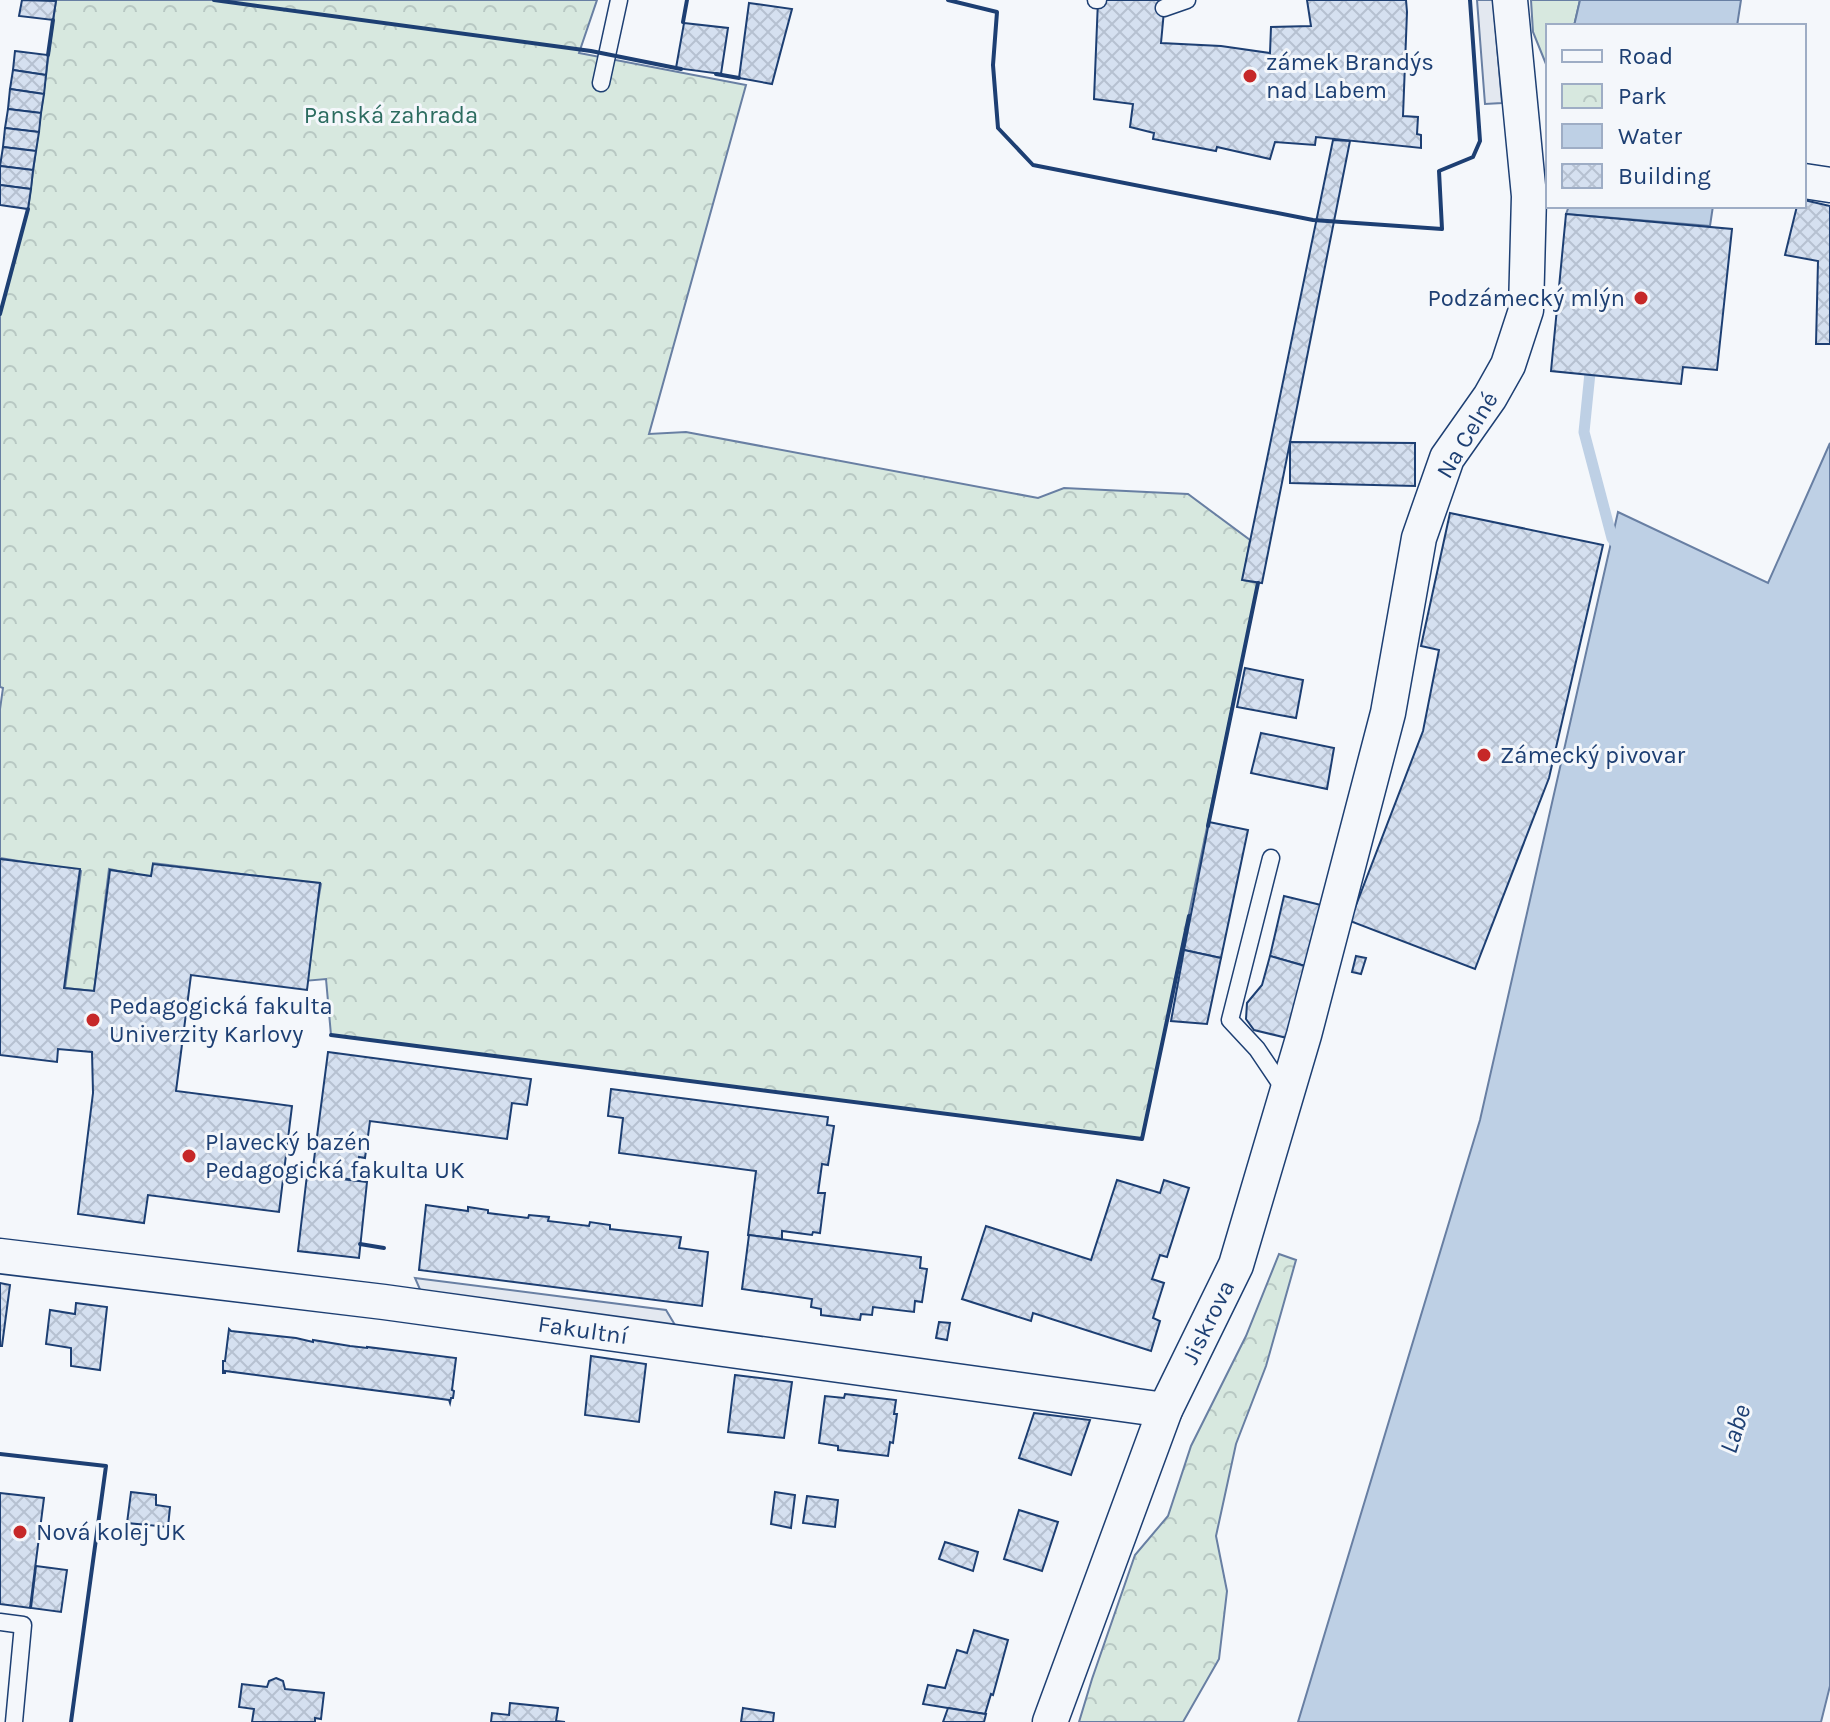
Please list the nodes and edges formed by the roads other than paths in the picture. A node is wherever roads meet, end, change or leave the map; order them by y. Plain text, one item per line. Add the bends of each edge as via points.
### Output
1 (619, 0) edge
2 (1187, 0) edge
3 (1510, 0) edge
4 (1164, 8) dead end
5 (601, 83) dead end
6 (1535, 138) edge
7 (1806, 181) edge
8 (1830, 185) edge
9 (1271, 858) dead end
10 (1336, 913) joint
11 (1287, 1093) junction
12 (0, 1256) edge
13 (1165, 1410) junction
14 (0, 1622) edge
15 (14, 1722) edge
16 (1050, 1722) edge

1 - 5 lane
2 - 4 lane
3 - 6 street, Na Celné
6 - 10 street, Na Celné via 1526,310 1508,365 1447,458 1428,508 1388,713
7 - 8 street
9 - 11 lane via 1230,1020
10 - 11 street, Jiskrova
11 - 13 street, Jiskrova via 1236,1265
12 - 13 street, Fakultní via 384,1302
13 - 16 street, Jiskrova
14 - 15 lane via 23,1625

